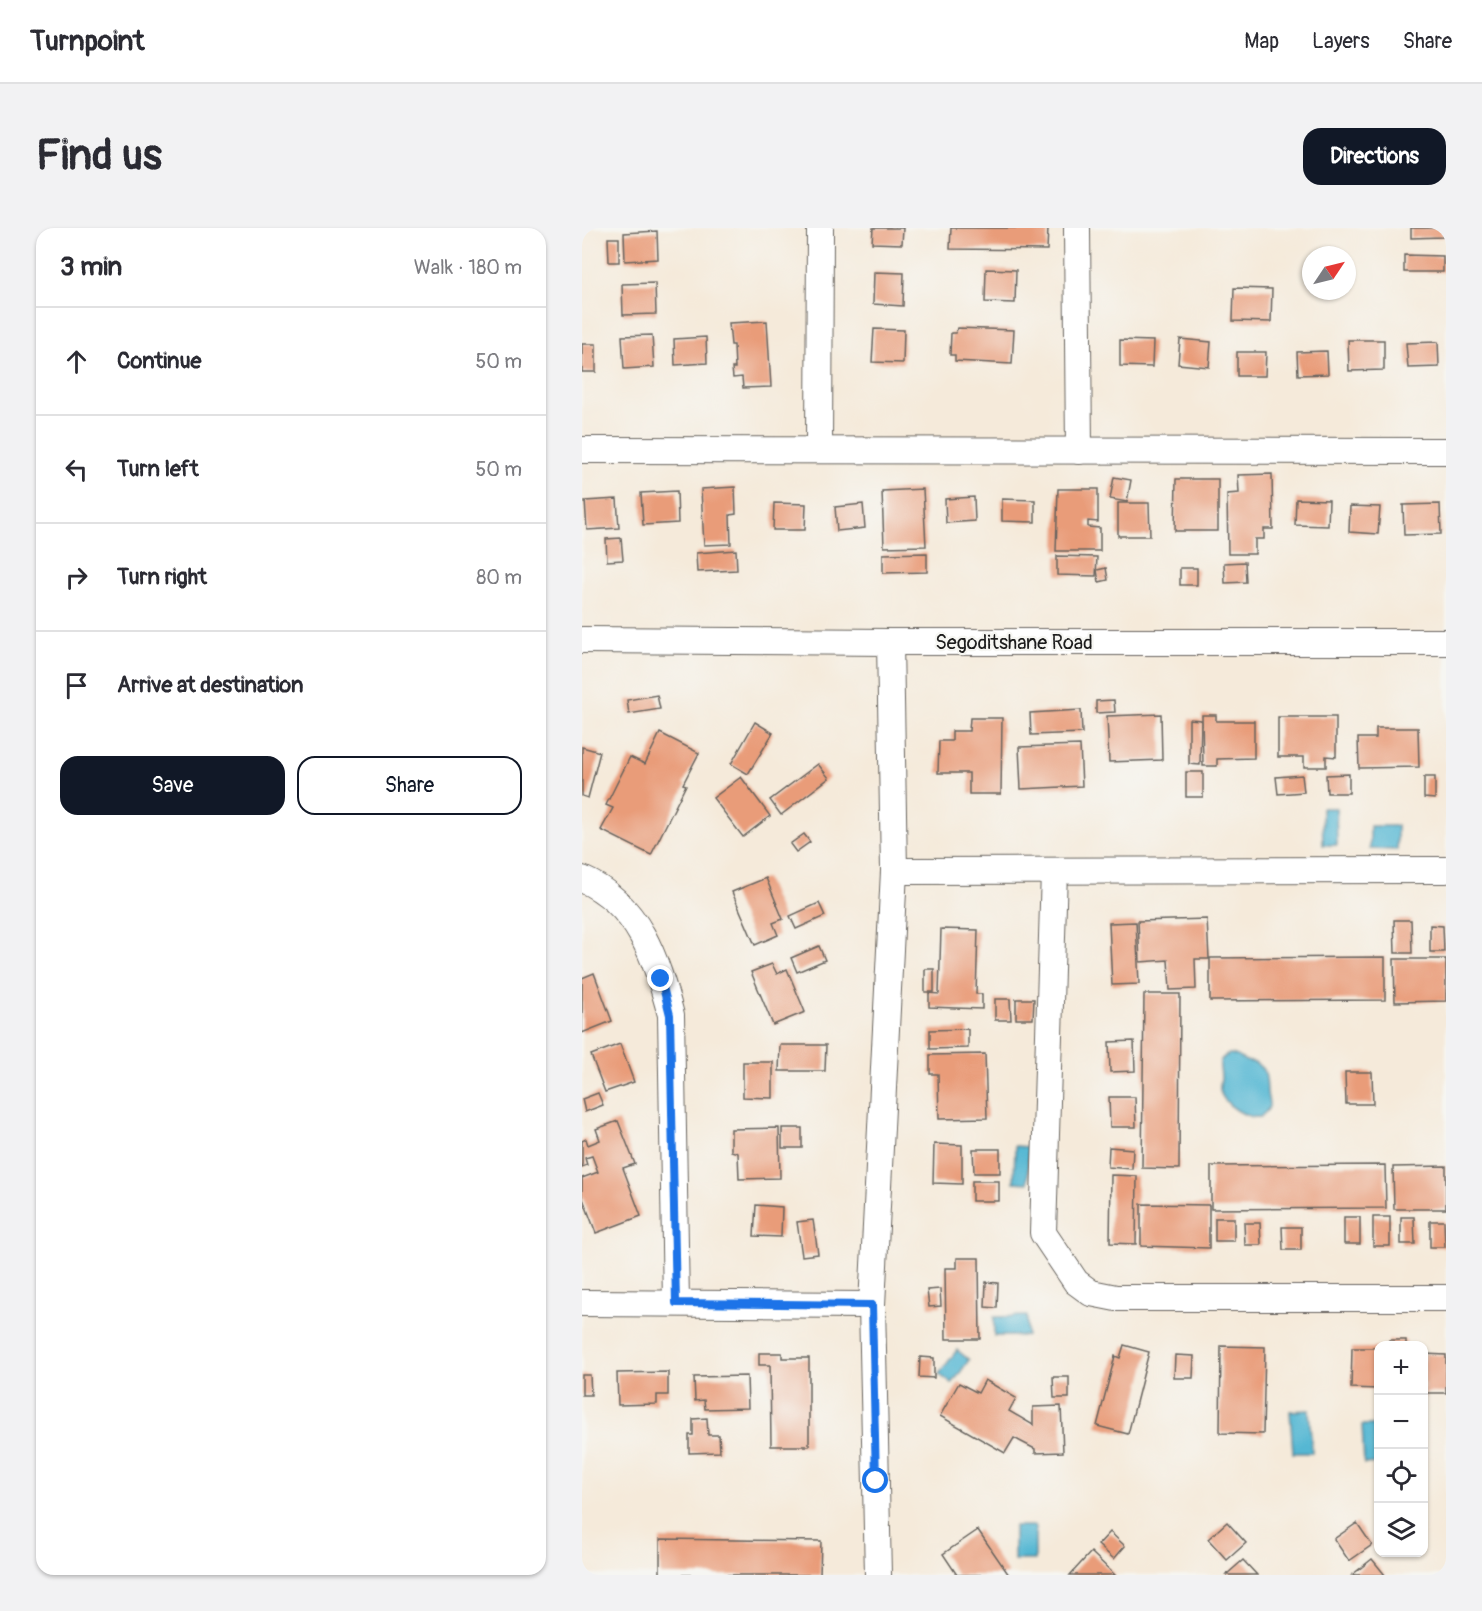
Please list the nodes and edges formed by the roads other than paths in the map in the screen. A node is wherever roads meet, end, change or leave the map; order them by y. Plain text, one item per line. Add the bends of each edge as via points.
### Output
1 (820, 228) edge
2 (1077, 228) edge
3 (582, 450) edge
4 (819, 450) junction
5 (1079, 451) junction
6 (1446, 451) edge
7 (582, 640) edge
8 (890, 642) junction
9 (1446, 642) edge
10 (1446, 870) edge
11 (1054, 871) junction
12 (894, 872) junction
13 (582, 879) edge
14 (1446, 1298) edge
15 (582, 1303) edge
16 (676, 1303) junction
17 (872, 1305) junction
18 (878, 1575) edge

1 - 4 street
2 - 5 street
3 - 4 street
4 - 5 street
5 - 6 street
7 - 8 street, Segoditshane Road
8 - 9 street, Segoditshane Road
8 - 12 street
10 - 11 street
11 - 12 street
11 - 14 street via 1042,1233 1076,1282 1091,1293 1116,1298
12 - 17 street
13 - 16 street via 601,887 630,915 649,946 670,1015
15 - 16 street
16 - 17 street
17 - 18 street

